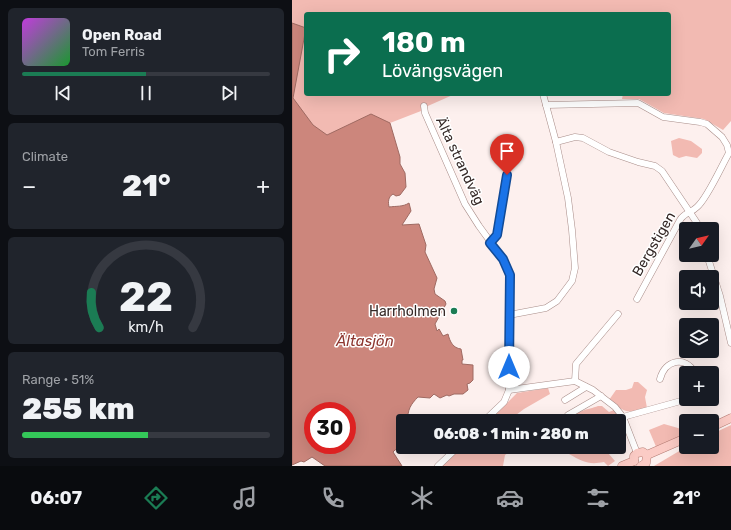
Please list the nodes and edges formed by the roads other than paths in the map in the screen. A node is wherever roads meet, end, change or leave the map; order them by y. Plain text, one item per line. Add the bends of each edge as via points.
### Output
1 (544, 96) edge
2 (546, 105) junction
3 (424, 106) dead end
4 (556, 142) junction
5 (507, 175) dead end
6 (689, 212) junction
7 (695, 222) edge
8 (490, 243) junction
9 (709, 262) edge
10 (637, 299) dead end
11 (618, 314) dead end
12 (510, 315) junction
13 (731, 343) edge
14 (690, 366) edge
15 (660, 379) dead end
16 (575, 381) junction
17 (586, 387) junction
18 (509, 390) junction
19 (601, 396) junction
20 (565, 400) dead end
21 (679, 401) edge
22 (491, 414) edge
23 (570, 414) edge
24 (621, 414) edge
25 (626, 416) edge
26 (731, 418) edge
27 (719, 424) edge
28 (626, 425) edge
29 (679, 441) edge
30 (637, 453) junction
31 (451, 454) edge
32 (647, 455) junction
33 (640, 465) edge
34 (438, 466) edge
35 (622, 466) edge

1 - 2 street
2 - 4 street
2 - 6 street, Bergstigen via 638,103 663,117 700,122 714,129 727,145 729,152 698,207
3 - 8 street, Älta strandväg via 459,191
4 - 6 street via 575,137 583,138 609,152 655,166 662,171
4 - 12 street via 568,198 575,268 572,281 557,301 546,308
5 - 8 street via 497,235
6 - 7 street
6 - 10 street, Bergstigen via 680,220
8 - 12 street, Älta strandväg via 503,259 510,275
9 - 13 street
11 - 16 street via 576,364
12 - 18 street, Älta strandväg
14 - 15 street via 675,362 664,368
16 - 17 street
16 - 18 street
17 - 19 street
17 - 20 street
18 - 22 street via 504,402
19 - 23 street
19 - 24 street
21 - 25 street
26 - 27 main road
28 - 30 street
29 - 32 main road
30 - 32 main road via 643,452
30 - 33 main road via 634,456
31 - 34 street
32 - 33 main road via 647,460
33 - 35 main road

